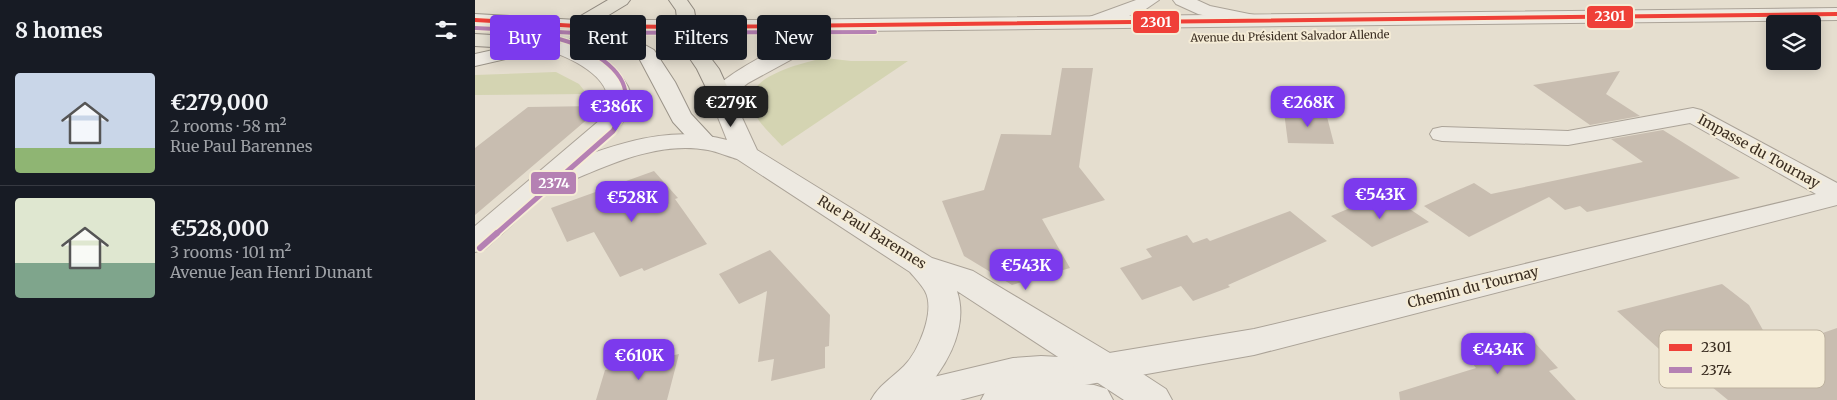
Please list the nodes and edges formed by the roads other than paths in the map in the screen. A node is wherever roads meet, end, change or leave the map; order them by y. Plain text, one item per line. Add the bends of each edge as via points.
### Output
1 (621, 0) edge
2 (678, 0) edge
3 (1150, 0) edge
4 (1182, 0) edge
5 (1837, 14) edge
6 (596, 15) edge
7 (686, 15) edge
8 (475, 20) edge
9 (1251, 20) junction
10 (1091, 23) junction
11 (570, 26) edge
12 (570, 27) edge
13 (1837, 28) edge
14 (1766, 29) edge
15 (1821, 29) edge
16 (475, 32) edge
17 (747, 33) edge
18 (475, 40) edge
19 (490, 41) edge
20 (831, 42) edge
21 (560, 48) edge
22 (646, 53) edge
23 (490, 57) edge
24 (475, 60) edge
25 (703, 60) edge
26 (774, 60) edge
27 (720, 95) junction
28 (1442, 134) dead end
29 (705, 142) junction
30 (746, 154) junction
31 (539, 184) junction
32 (1837, 195) edge
33 (475, 242) edge
34 (921, 265) junction
35 (1101, 384) edge
36 (890, 400) edge
37 (900, 400) edge
38 (1000, 400) edge
39 (1153, 400) edge

1 - 6 main road
2 - 7 main road
3 - 10 street via 1137,8
4 - 9 street via 1205,10
5 - 9 street, Avenue du Président Salvador Allende
8 - 11 street, Avenue du Président Salvador Allende
9 - 10 street, Avenue du Président Salvador Allende
10 - 17 street, Avenue du Président Salvador Allende
12 - 16 main road via 518,34
13 - 15 street
14 - 20 street, Avenue du Président Salvador Allende
18 - 19 main road, Avenue du Président Salvador Allende
21 - 31 street via 596,66 613,81 620,101 608,125
22 - 29 street via 681,117
23 - 24 street
25 - 27 main road
26 - 27 street via 740,78
27 - 30 street
28 - 32 street, Impasse du Tournay via 1569,138 1693,114
29 - 30 street, Rue Paul Barennes
29 - 31 street, Rue Paul Barennes via 676,141 639,147
30 - 34 street, Rue Paul Barennes
31 - 33 street
32 - 35 street, Chemin du Tournay via 1254,342
34 - 35 street, Rue Paul Barennes via 962,279
34 - 36 street via 941,290 945,308 926,366
35 - 37 street via 1079,372 1013,372
35 - 38 street via 1050,397
35 - 39 street, Rue Paul Barennes

